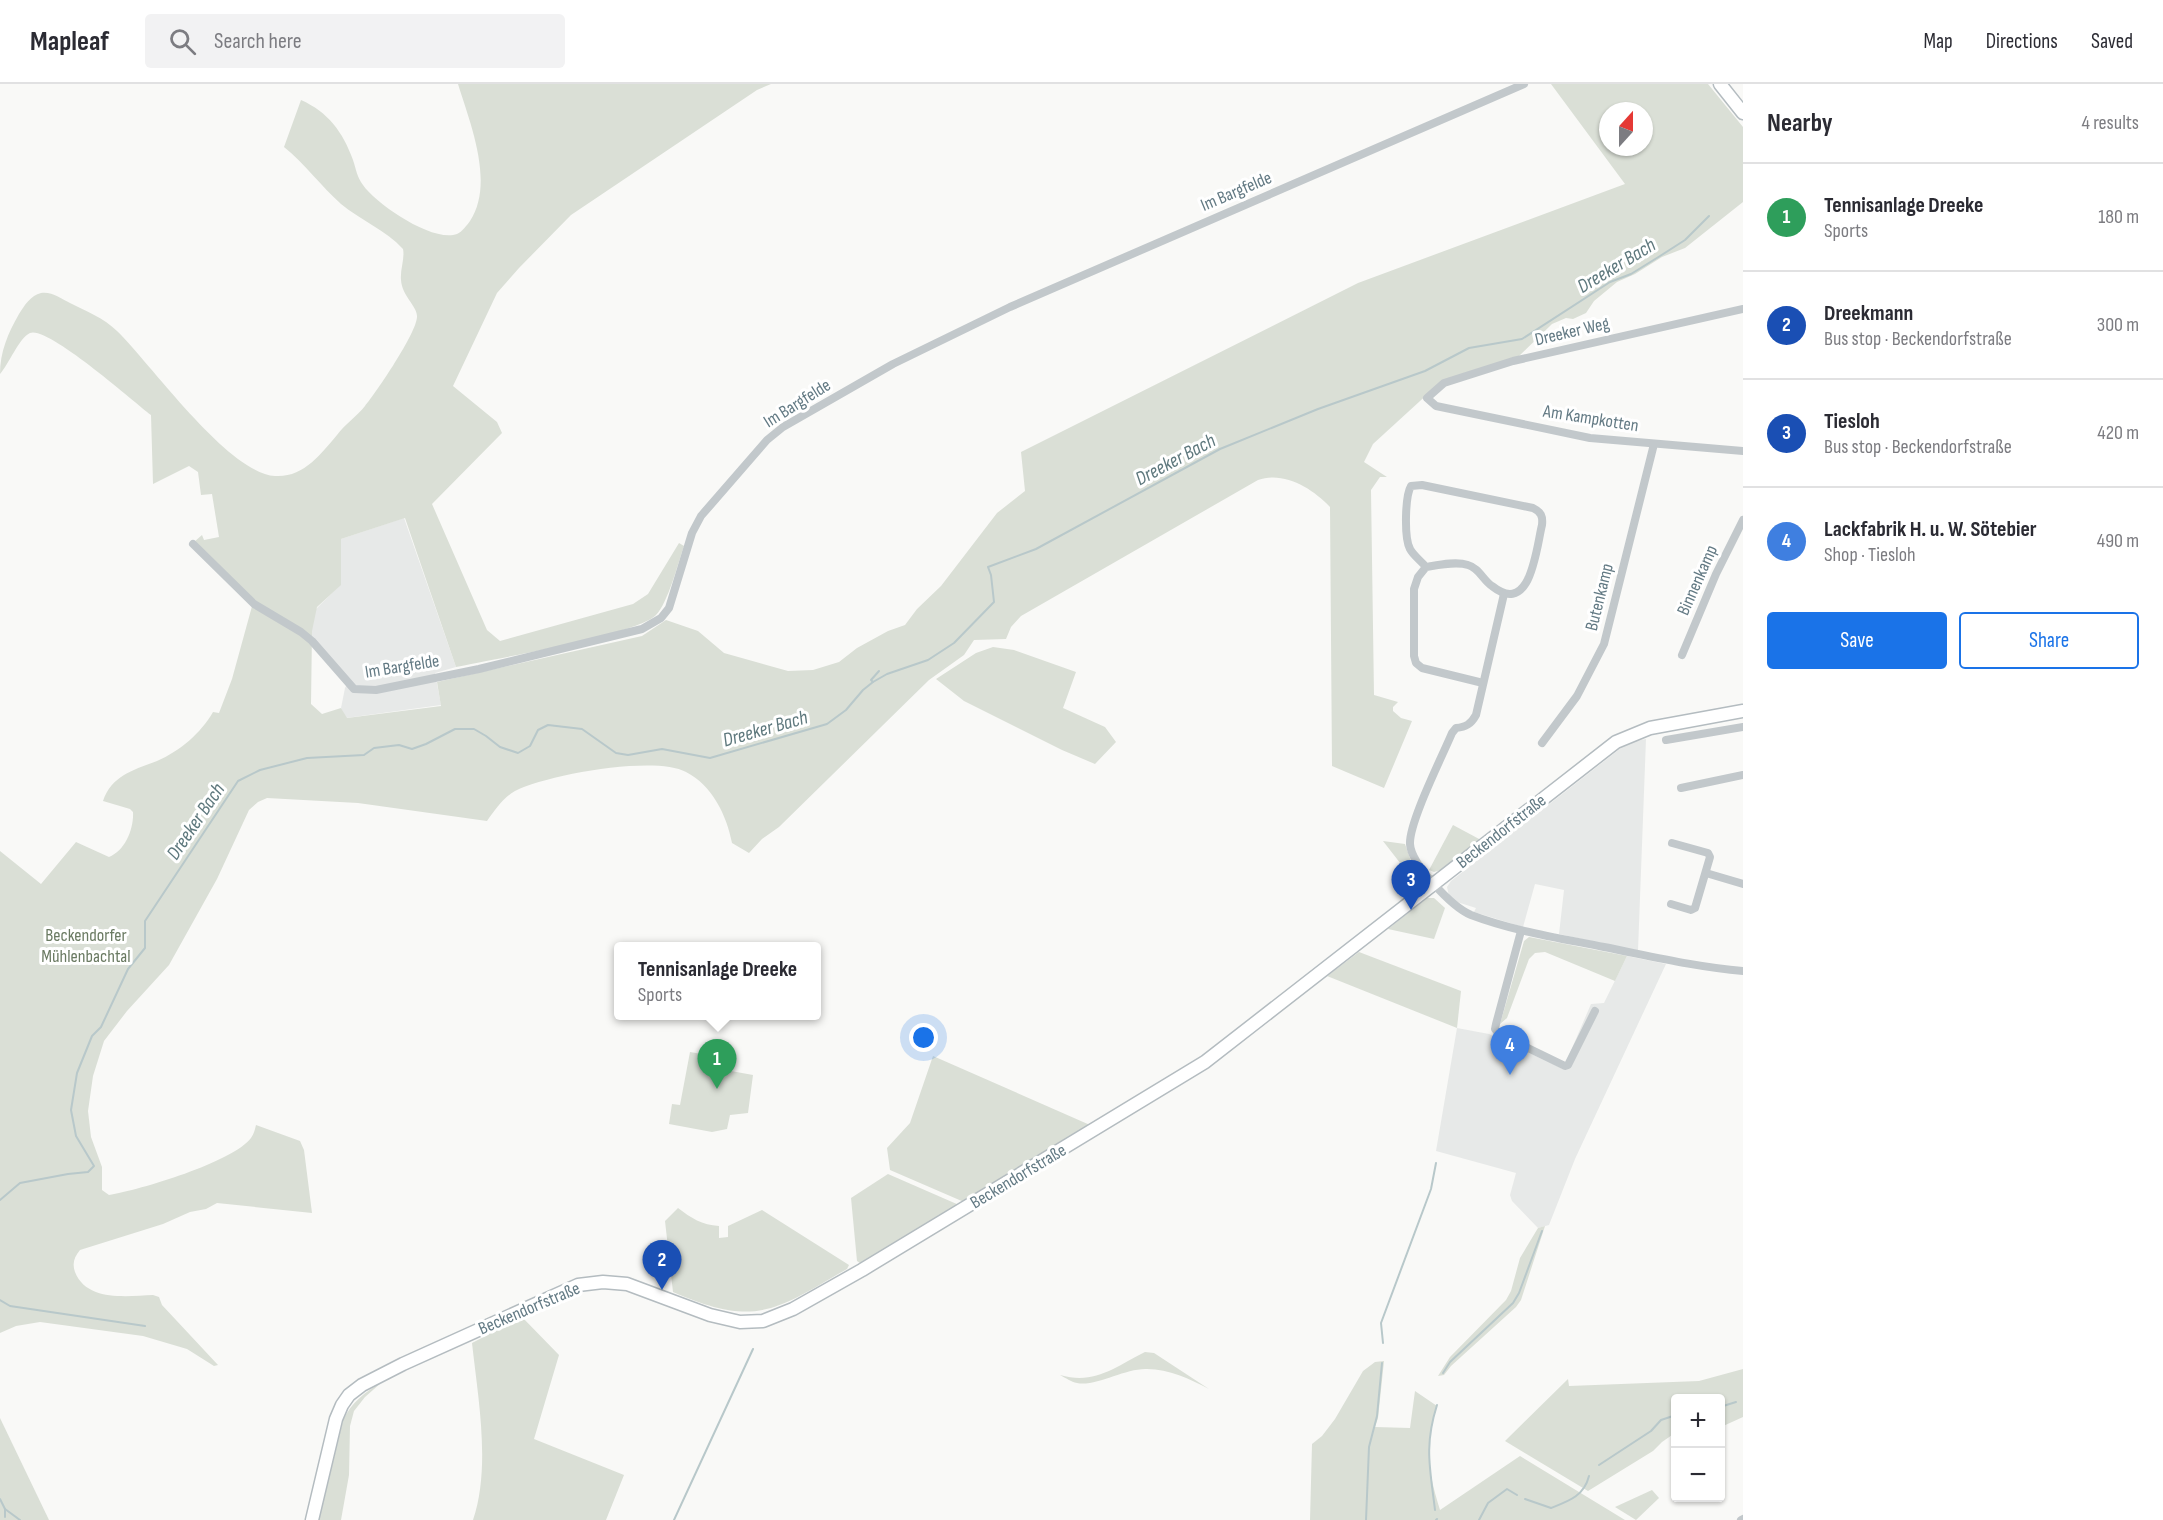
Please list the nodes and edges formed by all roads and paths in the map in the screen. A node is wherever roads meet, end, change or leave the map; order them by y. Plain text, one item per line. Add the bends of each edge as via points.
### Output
1 (1524, 84) edge
2 (1720, 84) edge
3 (1743, 113) edge
4 (1743, 309) edge
5 (1436, 406) joint
6 (1654, 444) junction
7 (1743, 451) edge
8 (1743, 520) edge
9 (193, 544) dead end
10 (1426, 567) junction
11 (1504, 594) junction
12 (1682, 655) dead end
13 (1483, 683) junction
14 (1743, 711) edge
15 (1743, 727) edge
16 (1666, 740) dead end
17 (1542, 743) dead end
18 (1743, 775) edge
19 (1681, 788) dead end
20 (1672, 843) dead end
21 (1706, 873) junction
22 (1434, 883) junction
23 (1743, 884) edge
24 (1671, 904) dead end
25 (1521, 931) junction
26 (1743, 971) edge
27 (1595, 1011) dead end
28 (312, 1520) edge

1 - 9 street, Im Bargfelde via 1010,307 893,364 783,427 701,516 692,532 669,608 642,629 479,669 376,690 354,689 312,641 254,604
2 - 3 street
4 - 5 street, Dreeker Weg via 1513,361 1444,383 1427,398
5 - 6 street, Am Kampkotten via 1590,438
6 - 7 street, Am Kampkotten
6 - 17 street, Butenkamp via 1604,644 1577,696
8 - 12 street, Binnenkamp
10 - 11 street via 1471,566
10 - 11 street via 1408,542 1406,500 1411,486 1533,508 1543,517 1529,580 1523,590
10 - 13 street via 1414,589 1416,663 1422,668
11 - 13 street
13 - 22 street via 1476,715 1472,722 1452,734 1412,828 1411,852
14 - 22 street, Beckendorfstraße via 1650,728 1616,742
15 - 16 street
18 - 19 street
20 - 21 street via 1707,853 1710,857
21 - 23 street
21 - 24 street via 1695,908
22 - 25 street via 1463,910
22 - 28 street, Beckendorfstraße via 1205,1062 793,1309 763,1321 740,1322 627,1284 590,1282 557,1293 362,1385 349,1395 336,1419
25 - 26 street via 1686,965
25 - 27 street via 1496,1024 1499,1034 1568,1065

